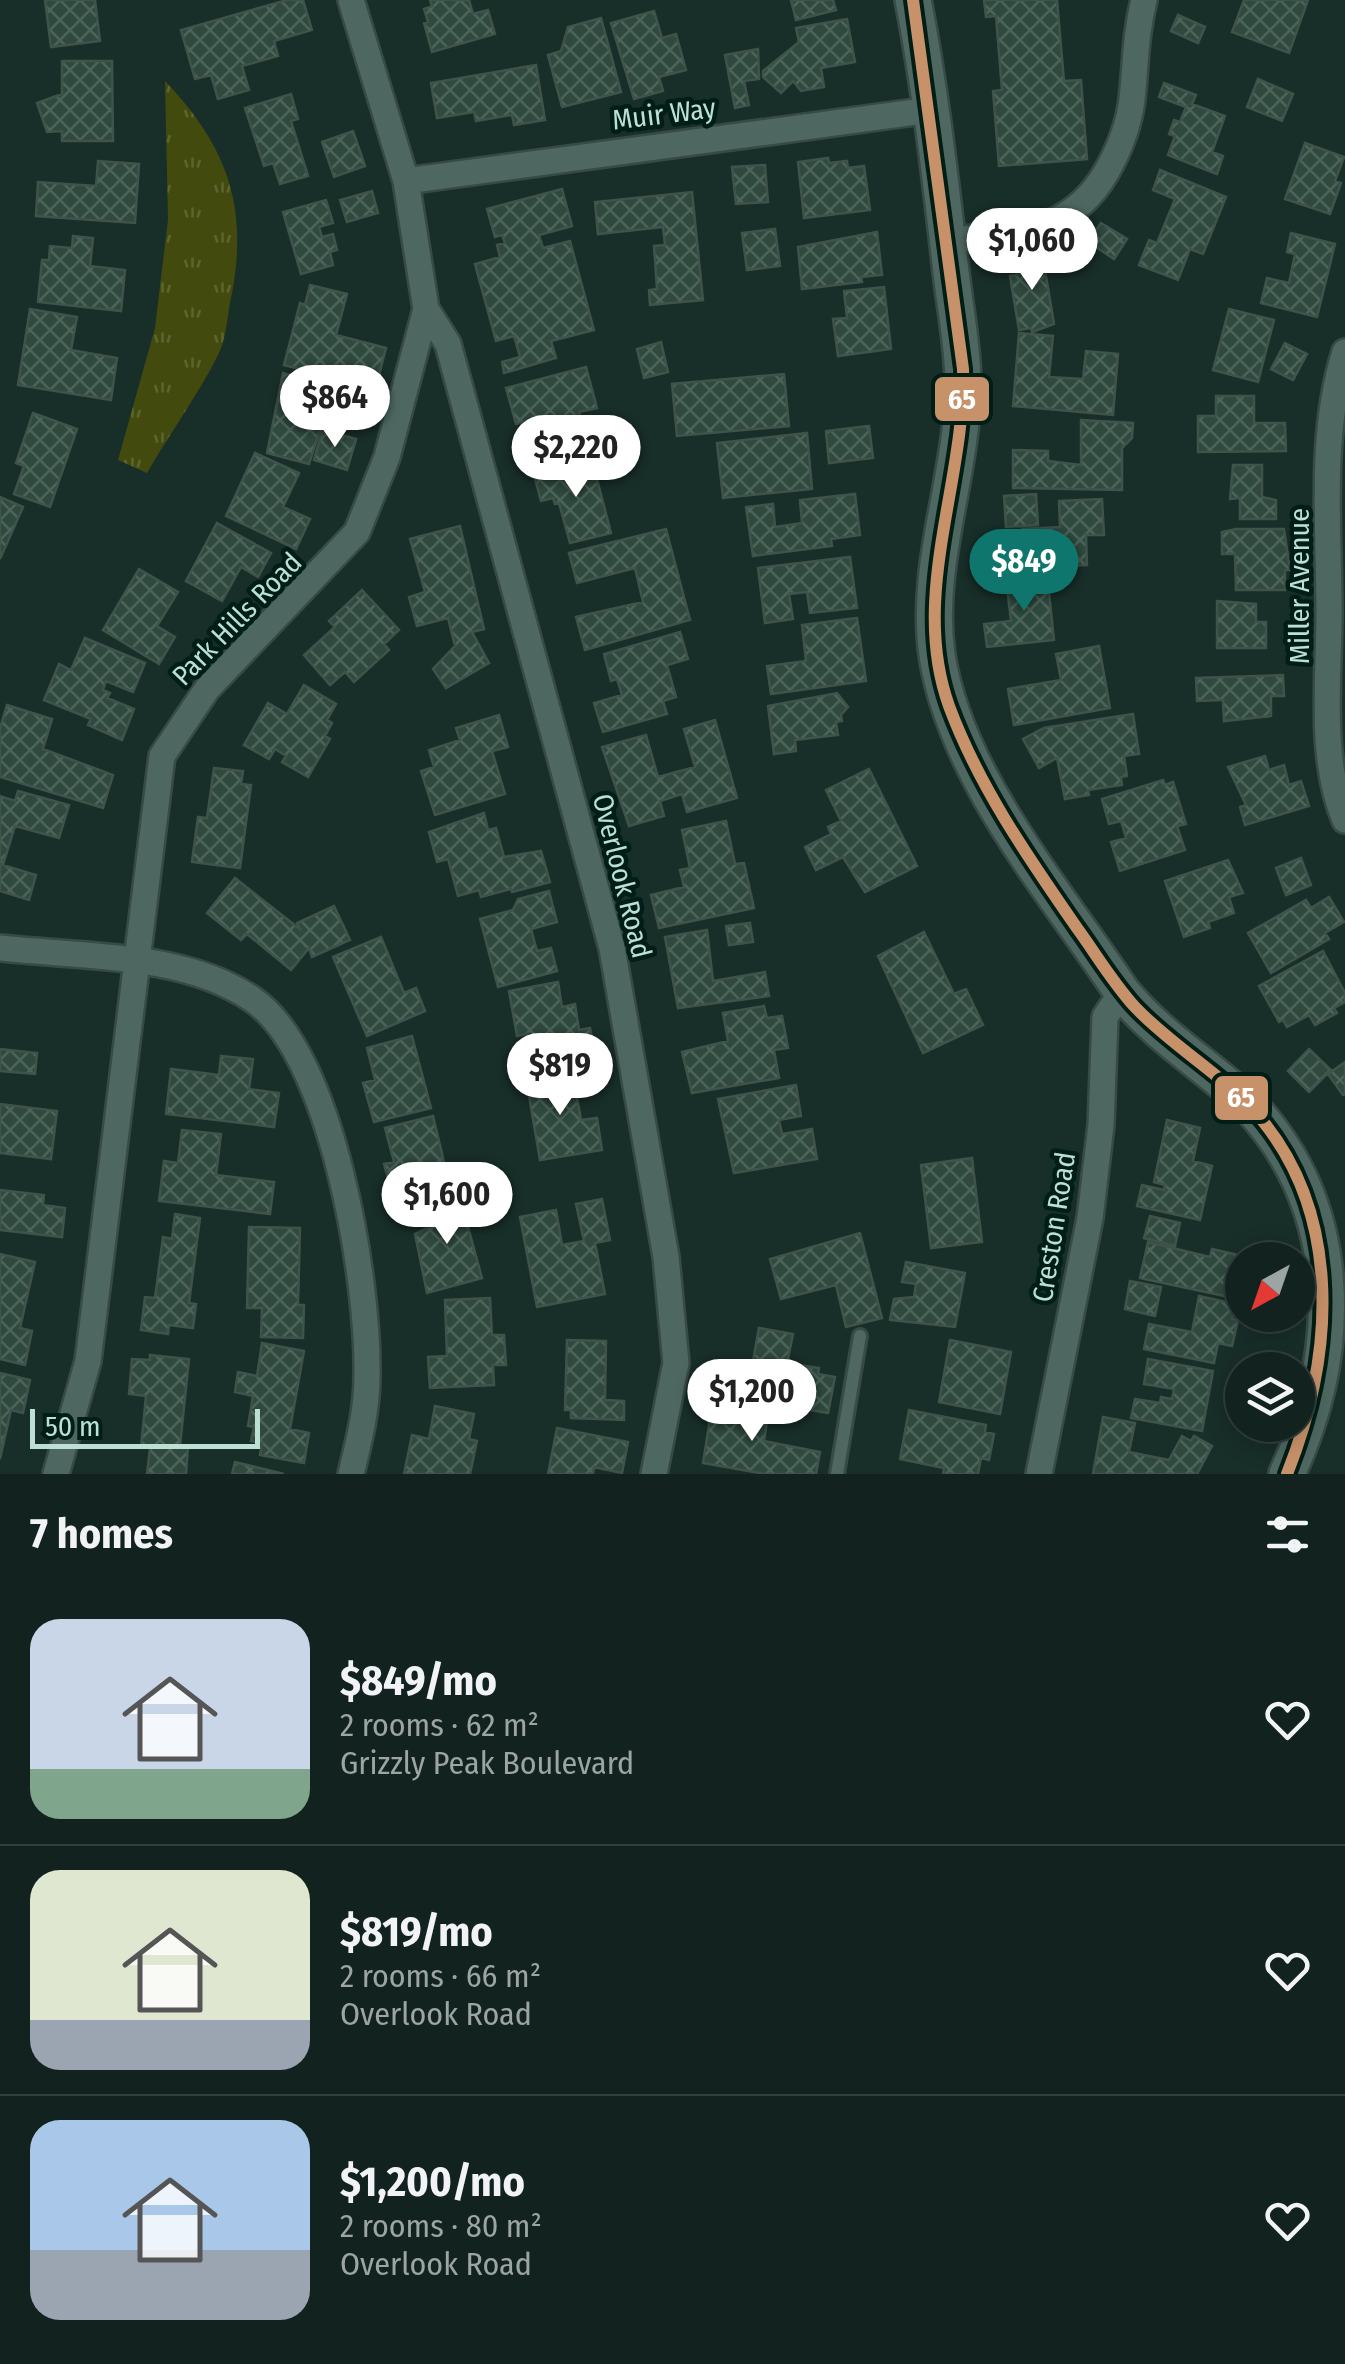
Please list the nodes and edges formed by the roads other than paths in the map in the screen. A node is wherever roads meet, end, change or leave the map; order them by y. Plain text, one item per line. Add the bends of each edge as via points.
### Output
1 (351, 0) edge
2 (914, 0) edge
3 (1144, 0) edge
4 (930, 110) junction
5 (406, 181) junction
6 (947, 240) junction
7 (426, 309) junction
8 (1345, 352) edge
9 (1345, 820) edge
10 (0, 948) edge
11 (136, 963) junction
12 (1122, 992) junction
13 (860, 1336) dead end
14 (56, 1474) edge
15 (351, 1474) edge
16 (654, 1474) edge
17 (838, 1474) edge
18 (1039, 1474) edge
19 (1287, 1474) edge

1 - 5 street, Park Hills Road
2 - 4 street
3 - 6 street via 1122,146 1098,187 1072,215 1038,229
4 - 5 street, Muir Way
4 - 6 street
5 - 7 street, Park Hills Road
6 - 12 street via 963,381 956,472 935,577 937,654 961,738 990,794
7 - 11 street, Park Hills Road via 387,457 357,532 207,689 162,756
7 - 16 street, Overlook Road via 448,344 612,948 666,1257 676,1363
8 - 9 street, Miller Avenue via 1329,459 1329,742
10 - 11 street
11 - 14 street, Park Hills Road via 88,1361
11 - 15 street via 204,976 254,1000 278,1020 312,1080 355,1246 366,1328 364,1422
12 - 18 street, Creston Road via 1105,1017 1090,1218
12 - 19 street via 1147,1023 1273,1129 1309,1187 1329,1241 1337,1306 1333,1358 1310,1432
13 - 17 lane

